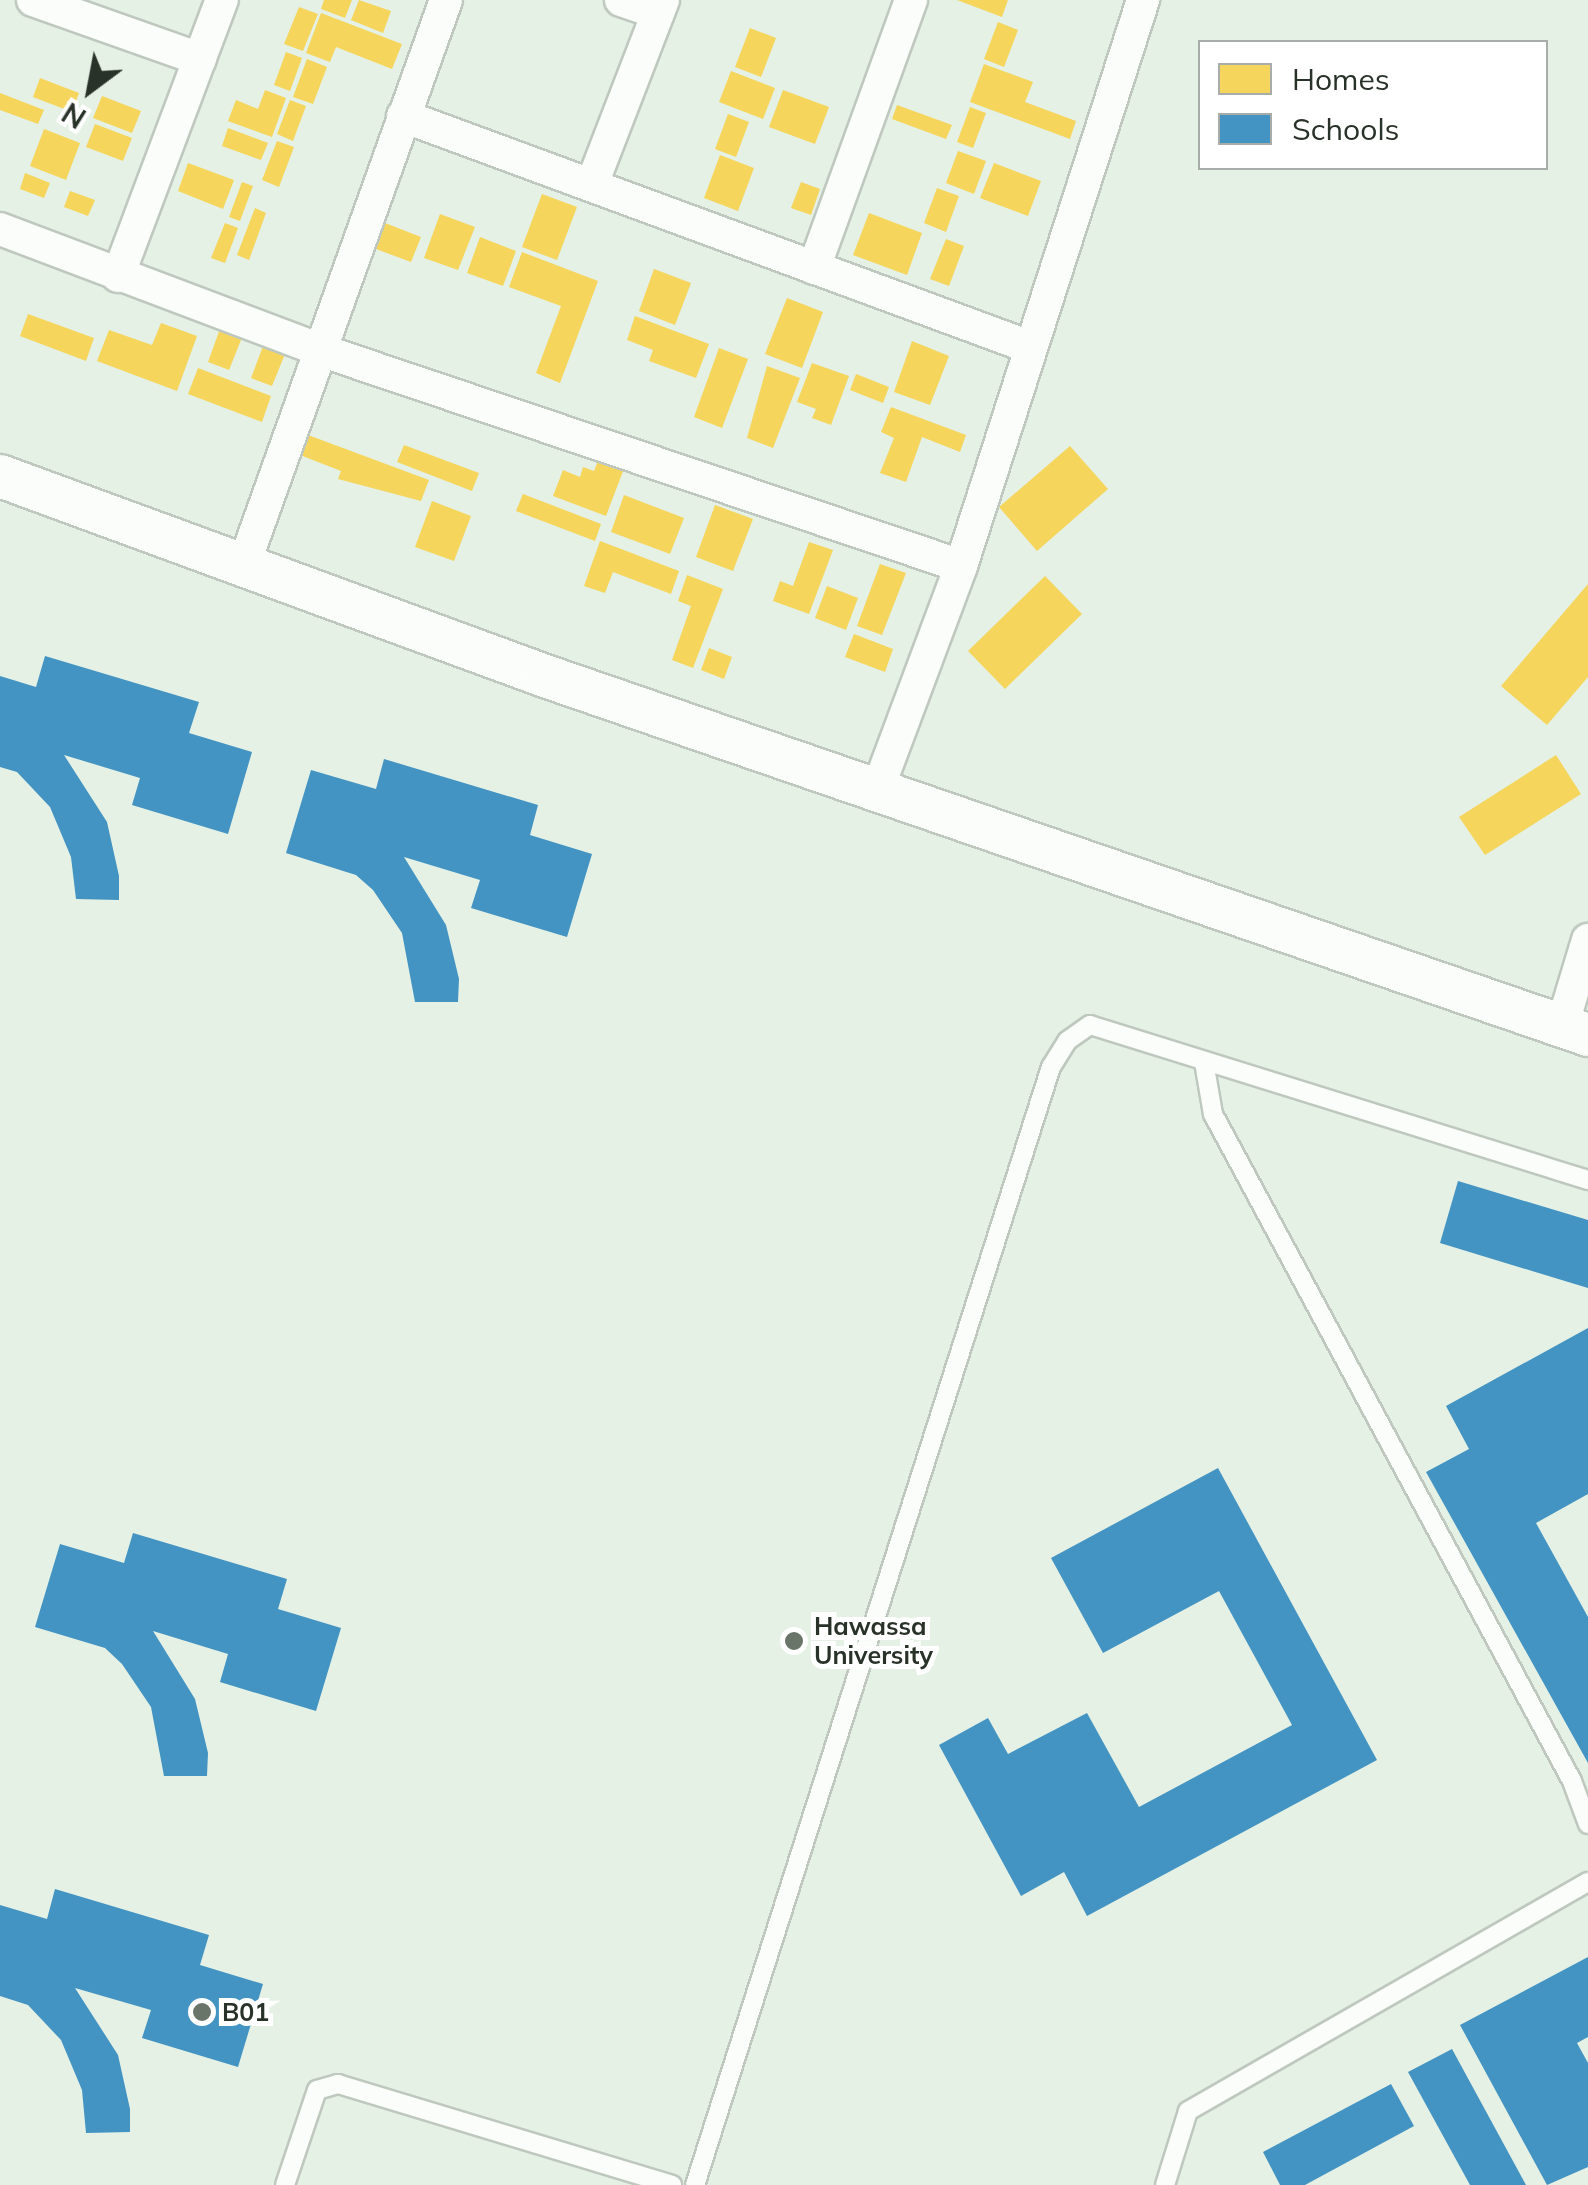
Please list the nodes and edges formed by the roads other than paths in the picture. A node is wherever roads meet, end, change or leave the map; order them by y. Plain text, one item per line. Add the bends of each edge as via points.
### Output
1 (33, 0) edge
2 (222, 0) edge
3 (446, 0) edge
4 (621, 0) edge
5 (910, 0) edge
6 (1142, 0) edge
7 (660, 6) edge
8 (200, 60) junction
9 (403, 116) junction
10 (592, 184) junction
11 (0, 230) edge
12 (814, 268) junction
13 (118, 276) junction
14 (1027, 346) junction
15 (320, 350) junction
16 (0, 476) edge
17 (960, 566) junction
18 (244, 567) junction
19 (877, 792) junction
20 (1588, 940) edge
21 (1575, 1031) edge
22 (1204, 1062) junction
23 (1588, 1180) edge
24 (1580, 1777) edge
25 (1588, 1824) edge
26 (1588, 1882) edge
27 (285, 2185) edge
28 (672, 2185) edge
29 (694, 2185) edge
30 (1166, 2185) edge

1 - 8 street
2 - 8 street
3 - 9 street
4 - 7 street
5 - 12 street
6 - 14 street
7 - 10 street
8 - 13 street
9 - 10 street
9 - 15 street
10 - 12 street
11 - 13 street
12 - 14 street
13 - 15 street
14 - 17 street
15 - 17 street
15 - 18 street
16 - 18 street
17 - 19 street
18 - 19 street
19 - 21 street
20 - 21 street
22 - 23 lane
22 - 24 lane via 1214,1114
22 - 29 lane via 1090,1025 1067,1041 1051,1067
24 - 25 lane
26 - 30 lane via 1188,2111
27 - 28 lane via 317,2090 338,2084

